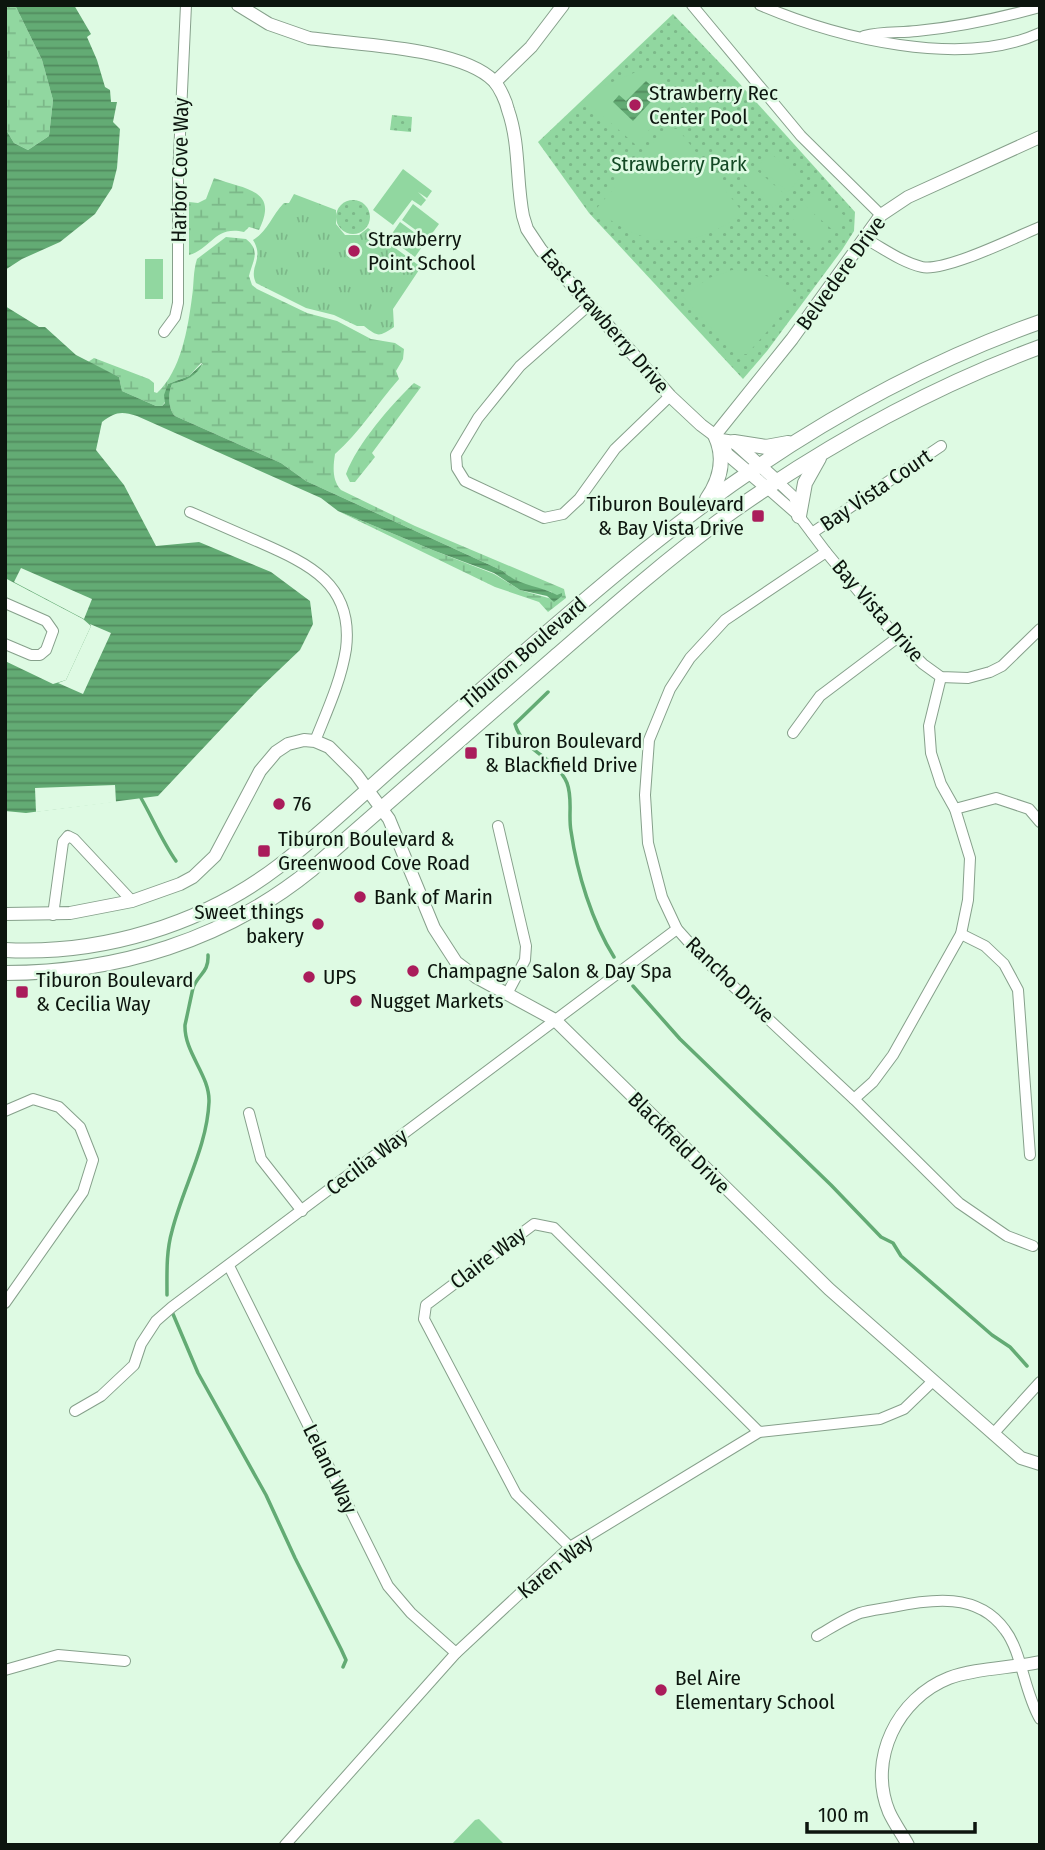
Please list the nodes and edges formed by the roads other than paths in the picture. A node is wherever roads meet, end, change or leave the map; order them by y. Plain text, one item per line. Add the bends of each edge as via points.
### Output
1 (186, 5) edge
2 (238, 5) edge
3 (563, 5) edge
4 (692, 5) edge
5 (760, 5) edge
6 (1040, 7) edge
7 (1040, 33) edge
8 (860, 36) junction
9 (495, 82) junction
10 (1040, 138) edge
11 (881, 215) junction
12 (1040, 227) edge
13 (864, 238) junction
14 (589, 305) junction
15 (1040, 322) edge
16 (164, 332) dead end
17 (1040, 347) edge
18 (670, 396) junction
19 (812, 433) junction
20 (724, 439) junction
21 (940, 446) dead end
22 (825, 451) junction
23 (754, 469) junction
24 (772, 485) junction
25 (695, 511) junction
26 (190, 512) dead end
27 (799, 516) junction
28 (812, 533) junction
29 (825, 552) junction
30 (5, 603) edge
31 (1040, 629) edge
32 (897, 638) junction
33 (5, 644) edge
34 (941, 677) junction
35 (793, 733) dead end
36 (315, 741) junction
37 (368, 790) junction
38 (382, 808) junction
39 (956, 809) junction
40 (1040, 822) edge
41 (498, 826) dead end
42 (132, 901) junction
43 (5, 914) edge
44 (53, 915) junction
45 (677, 929) junction
46 (961, 934) junction
47 (5, 950) edge
48 (5, 973) edge
49 (507, 994) junction
50 (555, 1020) junction
51 (854, 1099) junction
52 (5, 1111) edge
53 (249, 1113) dead end
54 (1030, 1155) dead end
55 (302, 1211) junction
56 (1033, 1246) dead end
57 (229, 1266) junction
58 (5, 1303) edge
59 (933, 1381) junction
60 (1040, 1381) edge
61 (75, 1411) dead end
62 (759, 1432) junction
63 (993, 1434) junction
64 (1040, 1464) edge
65 (570, 1547) junction
66 (817, 1636) dead end
67 (456, 1653) junction
68 (125, 1661) dead end
69 (1040, 1662) edge
70 (1019, 1666) junction
71 (5, 1670) edge
72 (1040, 1719) edge
73 (285, 1845) edge
74 (908, 1845) edge

1 - 16 street, Harbor Cove Way via 178,303
2 - 9 street via 288,33 445,56
3 - 9 street via 531,47
4 - 11 street via 801,136
5 - 8 street
6 - 8 street via 997,19
7 - 8 street via 980,49 896,46
9 - 14 street, East Strawberry Drive via 512,127 527,229
10 - 11 street, Belvedere Drive via 908,197
11 - 13 street, Belvedere Drive
12 - 13 street via 955,262 925,268
13 - 20 street, Belvedere Drive
14 - 18 street, East Strawberry Drive
14 - 18 street via 520,366 478,418 456,455 465,481 544,518 563,514 615,449
15 - 19 main road, Tiburon Boulevard via 941,363
17 - 22 main road, Tiburon Boulevard via 921,399
18 - 20 street, East Strawberry Drive
19 - 20 main road via 773,447
19 - 23 main road, Tiburon Boulevard
20 - 23 street, East Strawberry Drive
20 - 25 main road via 715,487
21 - 28 street, Bay Vista Court
22 - 24 main road, Tiburon Boulevard
22 - 27 main road via 808,476
23 - 24 street, East Strawberry Drive
23 - 25 main road, Tiburon Boulevard
24 - 27 street, Bay Vista Drive via 793,497
24 - 38 main road, Tiburon Boulevard via 643,582
25 - 37 main road, Tiburon Boulevard
26 - 36 street via 306,563 337,596 346,626 346,646
27 - 28 street, Bay Vista Drive
28 - 29 street, Bay Vista Drive
29 - 32 street, Bay Vista Drive
29 - 45 street, Rancho Drive via 725,620 690,658 670,689 649,740 648,843 662,897
30 - 33 street via 46,621 53,631 40,655
31 - 34 street, Bay Vista Drive via 990,673
32 - 34 street, Bay Vista Drive
32 - 35 street via 820,696
34 - 39 street via 929,726 931,753 941,784
36 - 37 street, Blackfield Drive via 335,751
36 - 42 street via 288,744 265,763 205,867 180,884
37 - 38 street, Blackfield Drive
37 - 47 main road, Tiburon Boulevard via 277,868 207,909 163,927 93,945
38 - 48 main road, Tiburon Boulevard via 282,891 197,938 103,966
38 - 49 street, Blackfield Drive via 441,942 462,968
39 - 40 street via 996,798 1029,809
39 - 46 street via 970,858
41 - 49 street via 526,946 525,960
42 - 44 street
42 - 44 street via 68,836
43 - 44 street
45 - 50 street, Cecilia Way
45 - 51 street, Rancho Drive
46 - 51 street via 893,1055
46 - 54 street via 985,946 1004,964 1018,990
49 - 50 street, Blackfield Drive
50 - 55 street, Cecilia Way
50 - 59 street, Blackfield Drive via 829,1289
51 - 56 street, Rancho Drive via 959,1203 1007,1236
52 - 58 street via 33,1099 59,1107 80,1127 93,1160 83,1192
53 - 55 street via 261,1159
55 - 57 street, Cecilia Way
57 - 61 street, Cecilia Way via 156,1321 134,1365 102,1396
57 - 67 street, Leland Way via 388,1586 411,1614
59 - 62 street, Karen Way via 904,1409 880,1419
59 - 63 street, Blackfield Drive
60 - 63 street
62 - 65 street, Karen Way
62 - 65 street, Claire Way via 554,1228 534,1224 426,1305 424,1319 516,1494
63 - 64 street, Blackfield Drive via 1021,1458
65 - 67 street, Karen Way
66 - 70 street via 859,1614 939,1599 956,1601 985,1612 1006,1630
67 - 73 street, Karen Way
68 - 71 street via 58,1655
69 - 70 street
70 - 72 street
70 - 74 street via 951,1677 920,1695 902,1714 888,1737 883,1787 888,1811

